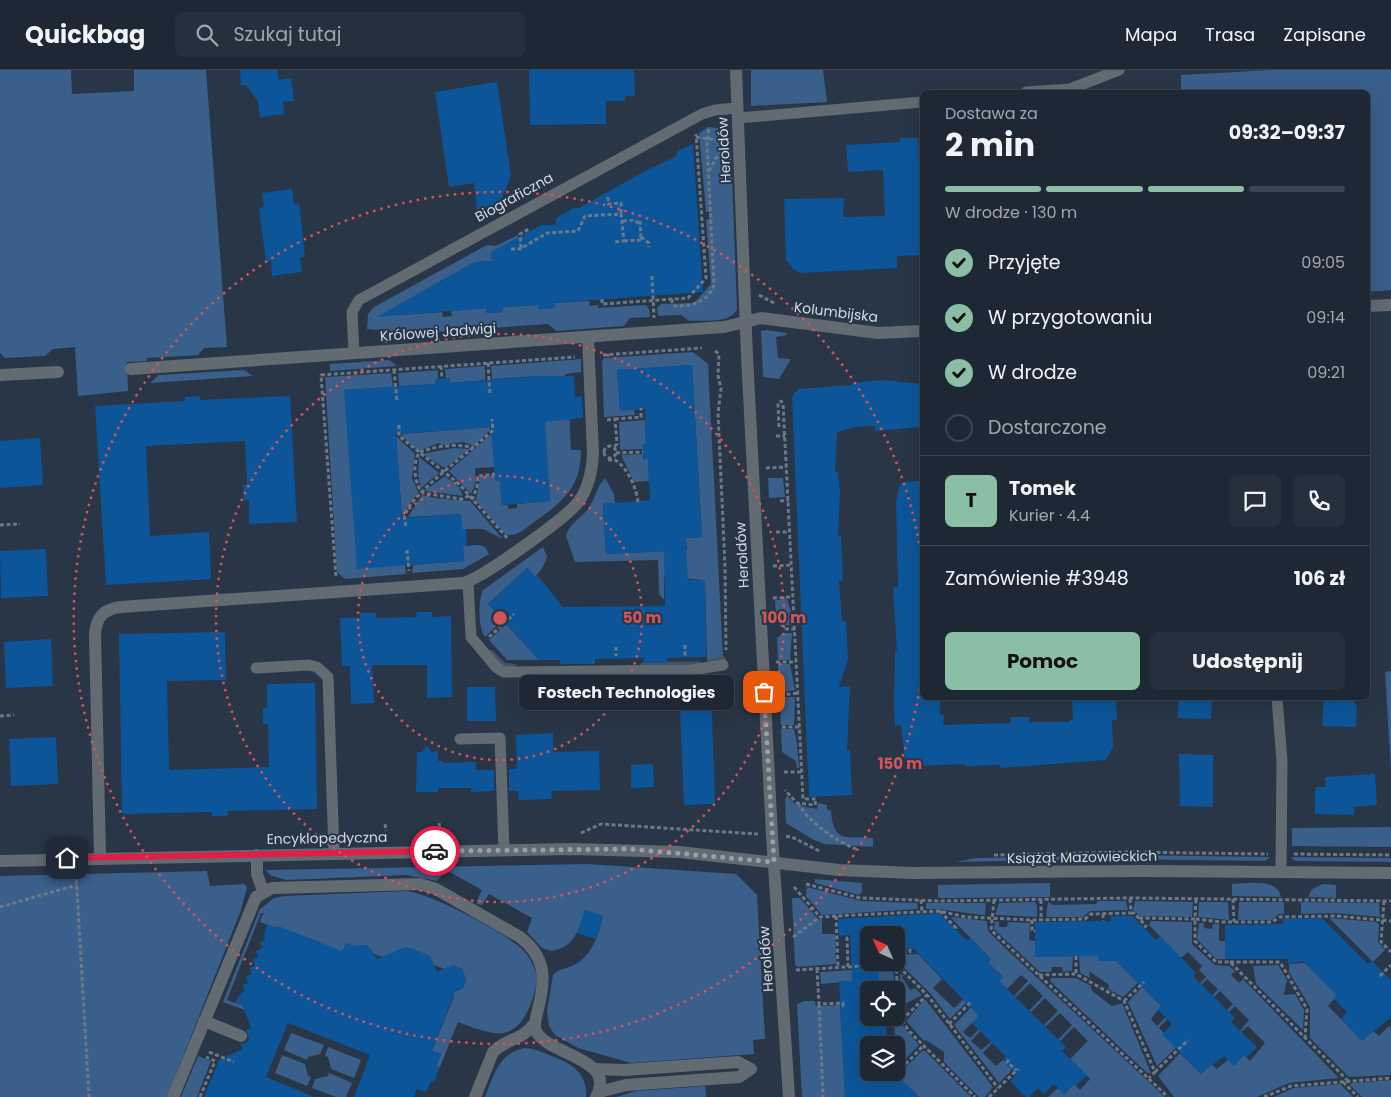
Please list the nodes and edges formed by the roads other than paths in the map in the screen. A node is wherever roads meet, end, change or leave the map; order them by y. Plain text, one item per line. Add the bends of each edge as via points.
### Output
1 (736, 70) edge
2 (1119, 70) edge
3 (1048, 90) edge
4 (920, 102) edge
5 (738, 113) junction
6 (1391, 305) edge
7 (1370, 306) edge
8 (747, 322) junction
9 (920, 331) edge
10 (588, 337) junction
11 (354, 352) junction
12 (132, 369) dead end
13 (58, 372) dead end
14 (0, 375) edge
15 (468, 582) junction
16 (725, 661) road end
17 (256, 668) dead end
18 (1277, 700) edge
19 (460, 739) dead end
20 (504, 850) junction
21 (334, 853) junction
22 (257, 855) junction
23 (100, 857) junction
24 (0, 861) edge
25 (774, 862) junction
26 (1282, 872) junction
27 (1391, 873) edge
28 (263, 891) junction
29 (204, 1020) junction
30 (535, 1023) junction
31 (241, 1036) dead end
32 (594, 1069) junction
33 (624, 1070) junction
34 (626, 1085) junction
35 (598, 1094) edge
36 (173, 1097) edge
37 (475, 1097) edge
38 (789, 1097) edge

1 - 5 street, Heroldów
2 - 3 lane via 1070,88
4 - 5 lane, Biograficzna
5 - 8 street, Heroldów
5 - 11 lane, Biograficzna via 715,110 702,114 359,300 352,312
6 - 7 street
8 - 9 street, Kolumbijska via 761,318 878,333
8 - 10 street, Królowej Jadwigi via 724,327
8 - 25 street, Heroldów
10 - 11 street, Królowej Jadwigi
10 - 15 street via 593,454 583,494 561,518
11 - 12 street, Królowej Jadwigi
13 - 14 street
15 - 16 lane via 471,637 504,672 692,670
15 - 23 street via 121,607 103,613 95,633
17 - 21 lane via 309,665 317,667 328,677
18 - 26 lane via 1282,762
19 - 20 lane via 500,738
20 - 21 street, Encyklopedyczna
20 - 25 street, Encyklopedyczna via 630,849
21 - 22 street, Encyklopedyczna
22 - 23 street, Encyklopedyczna
22 - 28 street via 257,874
23 - 24 street, Encyklopedyczna
25 - 26 street, Książąt Mazowieckich via 839,870 914,873
25 - 38 street, Heroldów
26 - 27 street, Książąt Mazowieckich
28 - 29 street via 252,904
28 - 30 street via 410,882 436,889 520,937 542,962 545,978
29 - 31 street
29 - 36 street
30 - 32 street via 536,1032 543,1039 577,1056
30 - 37 street via 526,1035 493,1052
32 - 33 street
32 - 35 street via 600,1080
33 - 34 street
33 - 34 street via 738,1062 751,1069 740,1078
34 - 35 street

